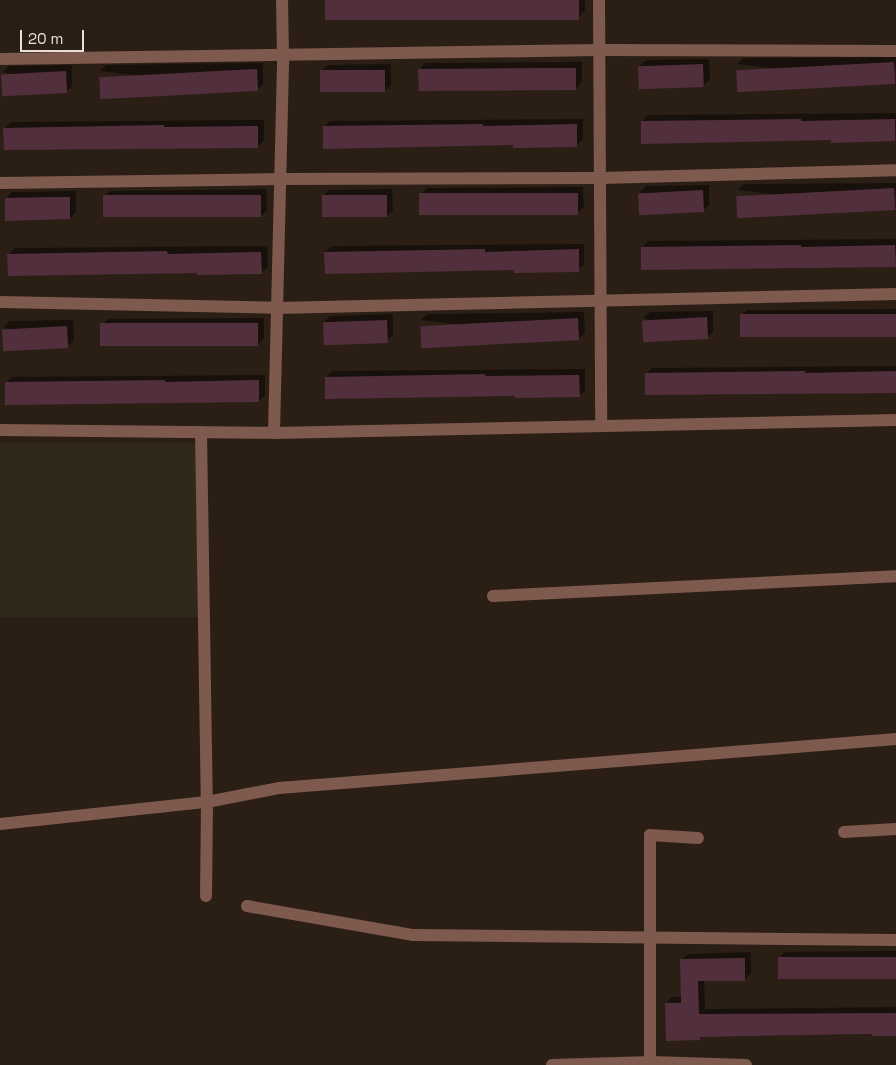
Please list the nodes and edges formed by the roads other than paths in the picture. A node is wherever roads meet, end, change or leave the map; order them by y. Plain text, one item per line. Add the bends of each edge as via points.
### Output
1 (282, 0) edge
2 (599, 0) edge
3 (599, 50) junction
4 (896, 52) edge
5 (283, 56) junction
6 (0, 59) edge
7 (896, 170) edge
8 (600, 178) junction
9 (279, 179) junction
10 (0, 183) edge
11 (896, 294) edge
12 (599, 299) junction
13 (0, 302) edge
14 (276, 308) junction
15 (896, 420) edge
16 (600, 426) junction
17 (0, 430) edge
18 (201, 432) junction
19 (274, 433) junction
20 (896, 576) edge
21 (493, 596) dead end
22 (896, 739) edge
23 (207, 802) junction
24 (0, 824) edge
25 (896, 829) edge
26 (844, 832) dead end
27 (698, 838) dead end
28 (206, 896) dead end
29 (246, 906) dead end
30 (652, 937) junction
31 (896, 940) edge
32 (650, 1063) edge
33 (552, 1065) edge
34 (746, 1065) edge

1 - 5 street
2 - 3 street
3 - 4 street
3 - 5 street
3 - 8 street
5 - 6 street
5 - 9 street
7 - 8 street
8 - 9 street
8 - 12 street
9 - 10 street
9 - 14 street
11 - 12 street
12 - 14 street
12 - 16 street
13 - 14 street
14 - 19 street
15 - 16 street
16 - 19 street
17 - 18 street
18 - 19 street
18 - 23 street
20 - 21 street
22 - 23 street via 279,788
23 - 24 street
23 - 28 street
25 - 26 street
27 - 30 street via 650,835
29 - 30 street via 414,935
30 - 31 street
30 - 32 street
32 - 33 street
32 - 34 street

